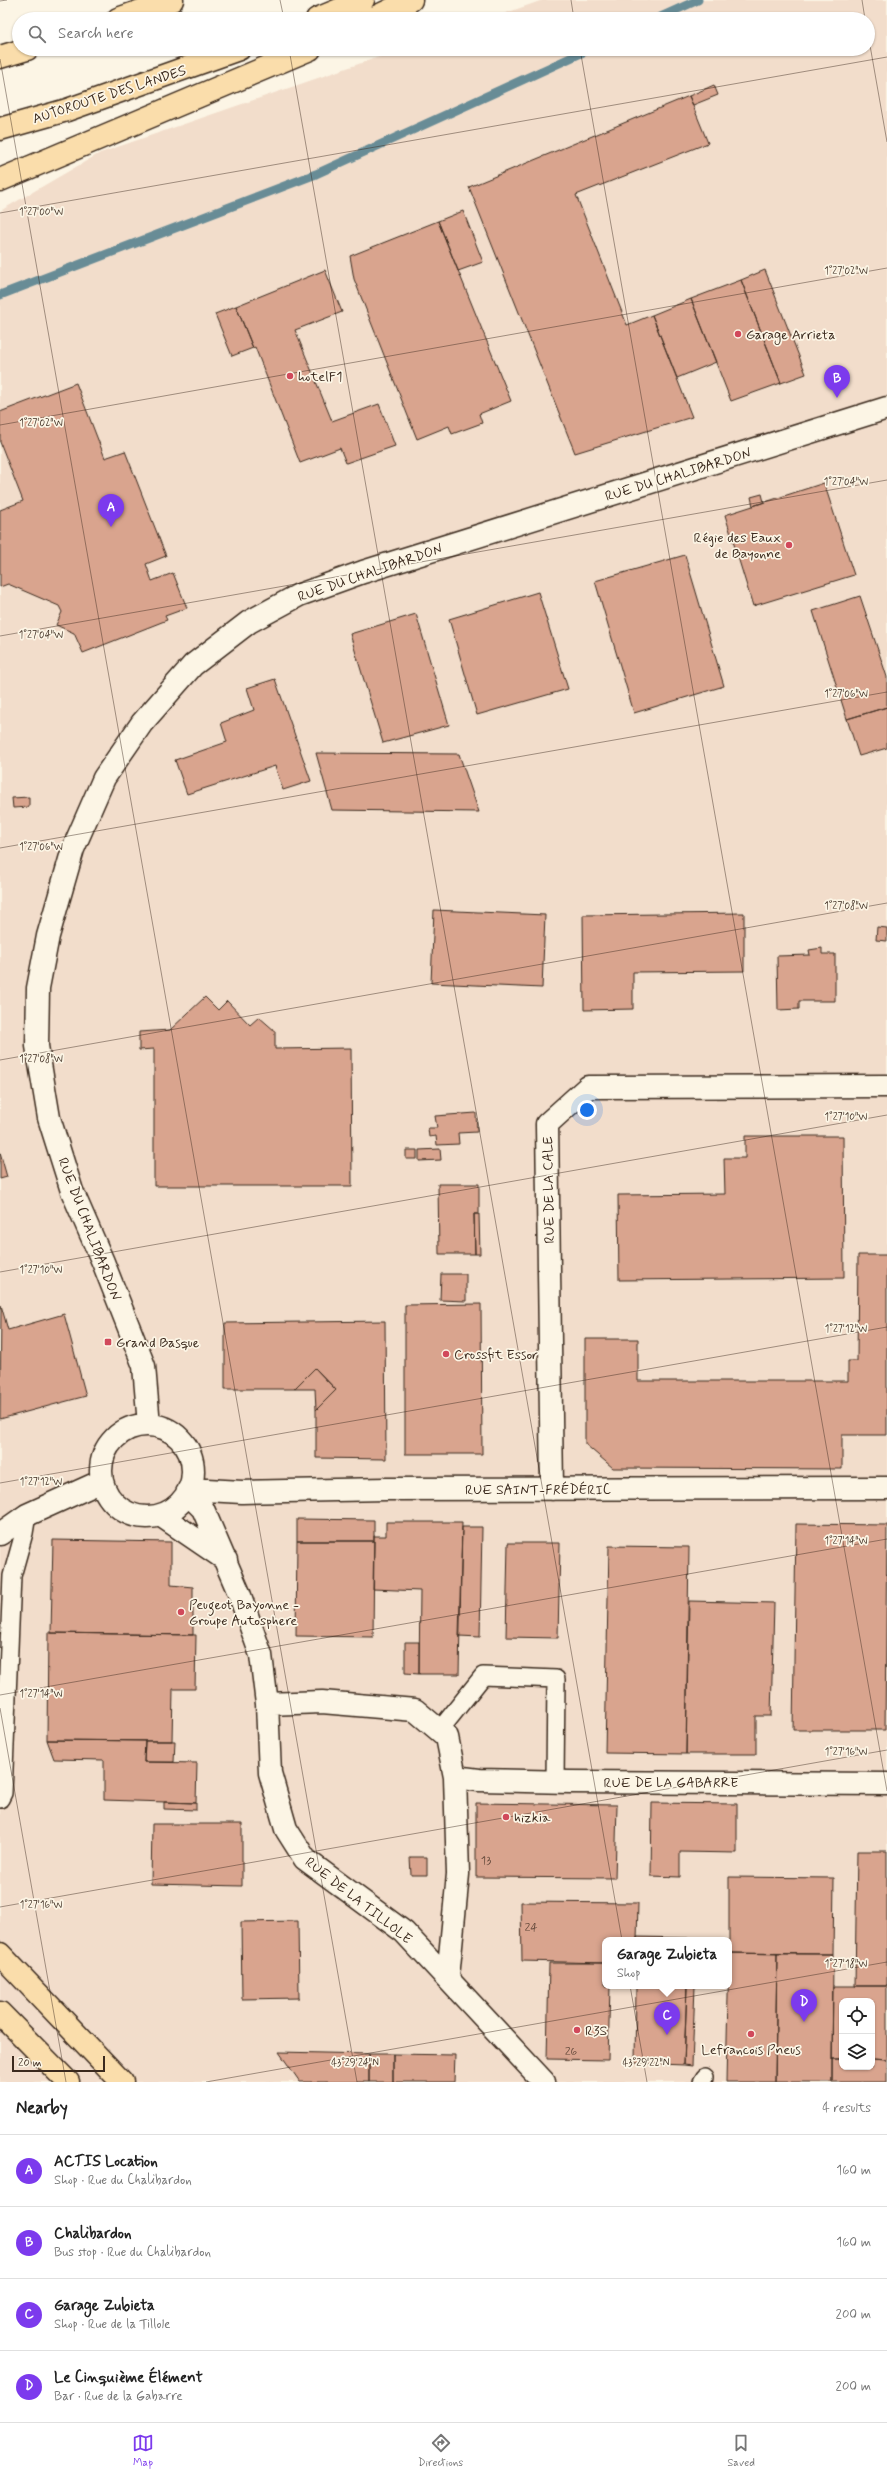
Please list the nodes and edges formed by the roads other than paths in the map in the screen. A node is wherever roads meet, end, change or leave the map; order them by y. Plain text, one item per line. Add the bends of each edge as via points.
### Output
1 (172, 0) edge
2 (363, 0) edge
3 (411, 0) edge
4 (138, 12) edge
5 (334, 12) edge
6 (386, 12) edge
7 (12, 53) edge
8 (219, 56) edge
9 (293, 56) edge
10 (0, 57) edge
11 (0, 129) edge
12 (0, 180) edge
13 (887, 408) edge
14 (887, 1086) edge
15 (149, 1425) junction
16 (102, 1482) junction
17 (887, 1488) edge
18 (552, 1490) junction
19 (188, 1491) junction
20 (26, 1515) junction
21 (160, 1515) junction
22 (0, 1534) edge
23 (226, 1560) junction
24 (267, 1704) junction
25 (439, 1731) junction
26 (455, 1777) junction
27 (555, 1781) junction
28 (887, 1784) edge
29 (0, 1798) edge
30 (0, 1954) edge
31 (448, 1977) junction
32 (0, 2013) edge
33 (68, 2082) edge
34 (122, 2082) edge
35 (544, 2082) edge

1 - 4 main road
2 - 5 main road
3 - 6 main road
7 - 10 main road
8 - 11 main road, AUTOROUTE DES LANDES via 66,110
9 - 12 main road
13 - 15 street, RUE DU CHALIBARDON via 363,572 299,595 249,622 193,665 142,723 104,778 73,849 48,936 38,988 37,1046 49,1118 72,1191 144,1366
14 - 18 street, RUE DE LA CALE via 588,1087 547,1124
15 - 16 street via 135,1426 111,1441 104,1454
15 - 19 street via 166,1429 180,1439 189,1454 193,1471
16 - 20 street
16 - 21 street via 118,1507 130,1514 145,1517
17 - 18 street, RUE SAINT-FRÉDÉRIC
18 - 19 street, RUE SAINT-FRÉDÉRIC
19 - 21 street via 180,1503
19 - 23 street, RUE DE LA TILLOLE via 203,1509
20 - 22 street
20 - 29 lane via 24,1533 12,1576 3,1793
21 - 23 street
23 - 24 street, RUE DE LA TILLOLE via 260,1655
24 - 25 street via 322,1702 415,1710
24 - 31 street, RUE DE LA TILLOLE via 270,1773 286,1829 305,1859 404,1932
25 - 26 street via 447,1737
25 - 27 lane via 483,1676 556,1678
26 - 27 street, RUE DE LA GABARRE via 479,1780
26 - 31 street via 458,1874
27 - 28 street, RUE DE LA GABARRE
30 - 34 main road
31 - 35 street, RUE DE LA TILLOLE
32 - 33 main road

